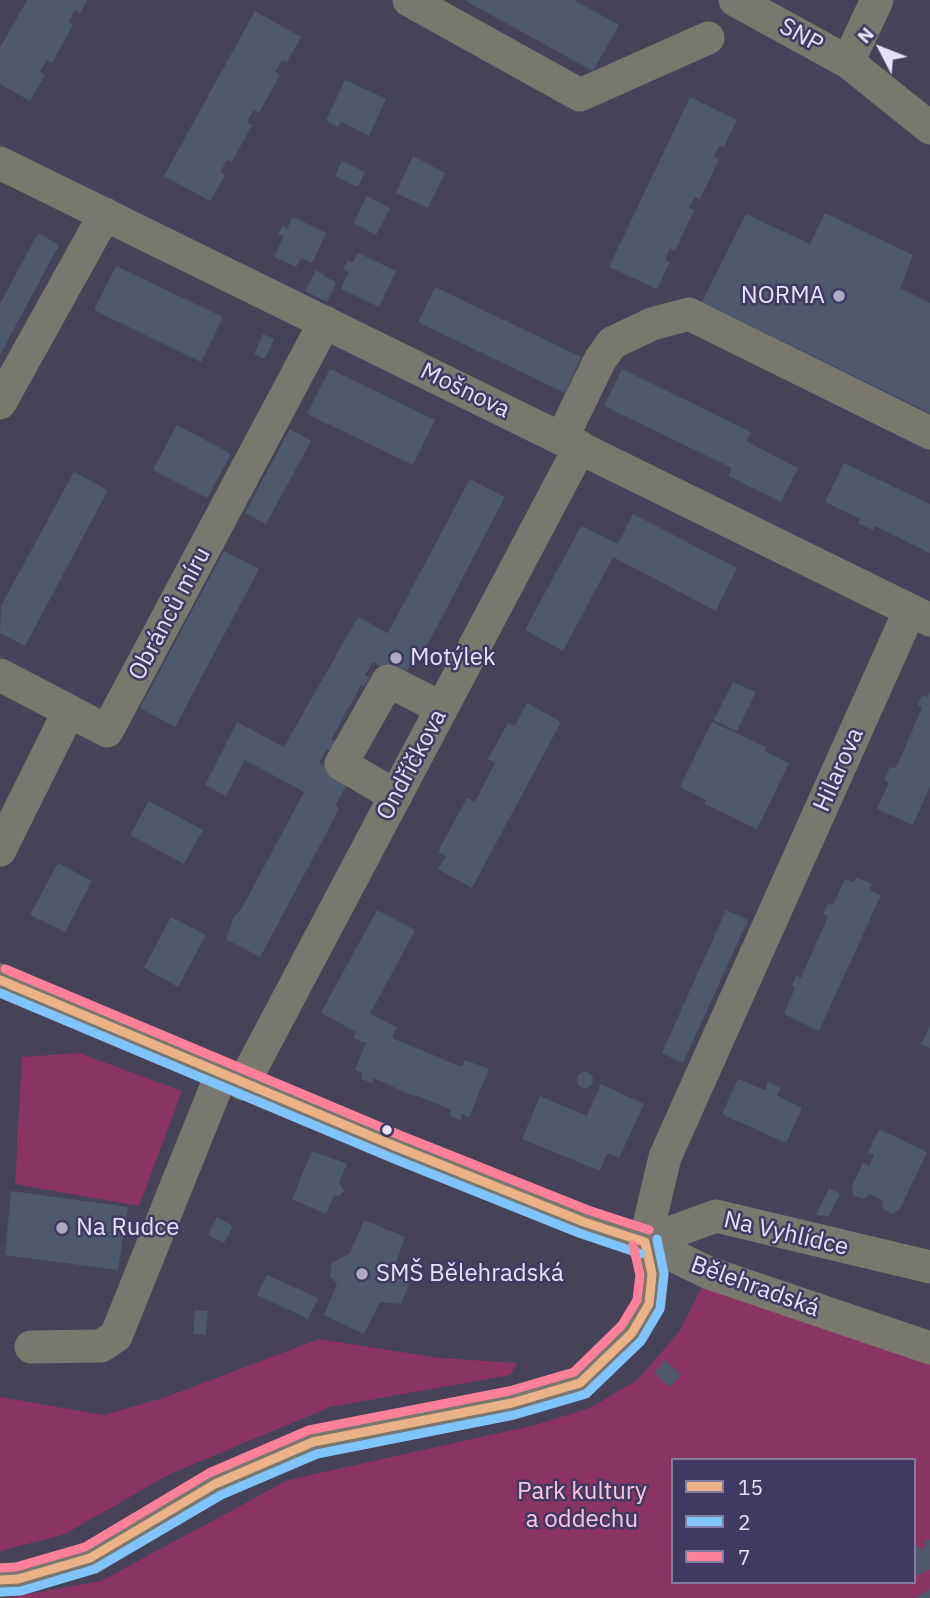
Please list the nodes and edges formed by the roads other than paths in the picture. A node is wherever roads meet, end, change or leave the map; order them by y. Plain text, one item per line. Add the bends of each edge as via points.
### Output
1 (409, 0) edge
2 (735, 0) edge
3 (877, 0) edge
4 (708, 38) dead end
5 (848, 62) junction
6 (930, 128) edge
7 (0, 163) edge
8 (105, 214) junction
9 (325, 322) junction
10 (0, 403) edge
11 (930, 433) edge
12 (571, 442) junction
13 (920, 615) edge
14 (0, 676) edge
15 (442, 708) junction
16 (69, 711) junction
17 (396, 796) junction
18 (0, 850) edge
19 (0, 980) edge
20 (232, 1079) junction
21 (645, 1242) junction
22 (930, 1267) edge
23 (31, 1347) dead end
24 (930, 1348) edge
25 (0, 1580) edge

1 - 4 street via 580,96
2 - 5 street, SNP
3 - 5 street
5 - 6 street, SNP
7 - 8 street, Mošnova
8 - 9 street, Mošnova
8 - 10 street
9 - 12 street, Mošnova
9 - 16 street, Obránců míru via 107,731
11 - 12 street, Ondříčkova via 690,314 652,324 612,343 600,360
12 - 13 street, Mošnova
12 - 15 street, Ondříčkova
13 - 21 street, Hilarova via 665,1157
14 - 16 street
15 - 17 street, Ondříčkova
15 - 17 street via 388,681 341,764
16 - 18 street
17 - 20 street, Ondříčkova
19 - 20 street, Bělehradská
20 - 21 street, Bělehradská via 572,1217
20 - 23 street, Ondříčkova via 117,1336 101,1346
21 - 22 street, Na Vyhlídce via 716,1216
21 - 24 street, Bělehradská via 709,1273
21 - 25 street via 652,1274 649,1304 632,1333 580,1383 512,1403 313,1442 215,1484 90,1558

